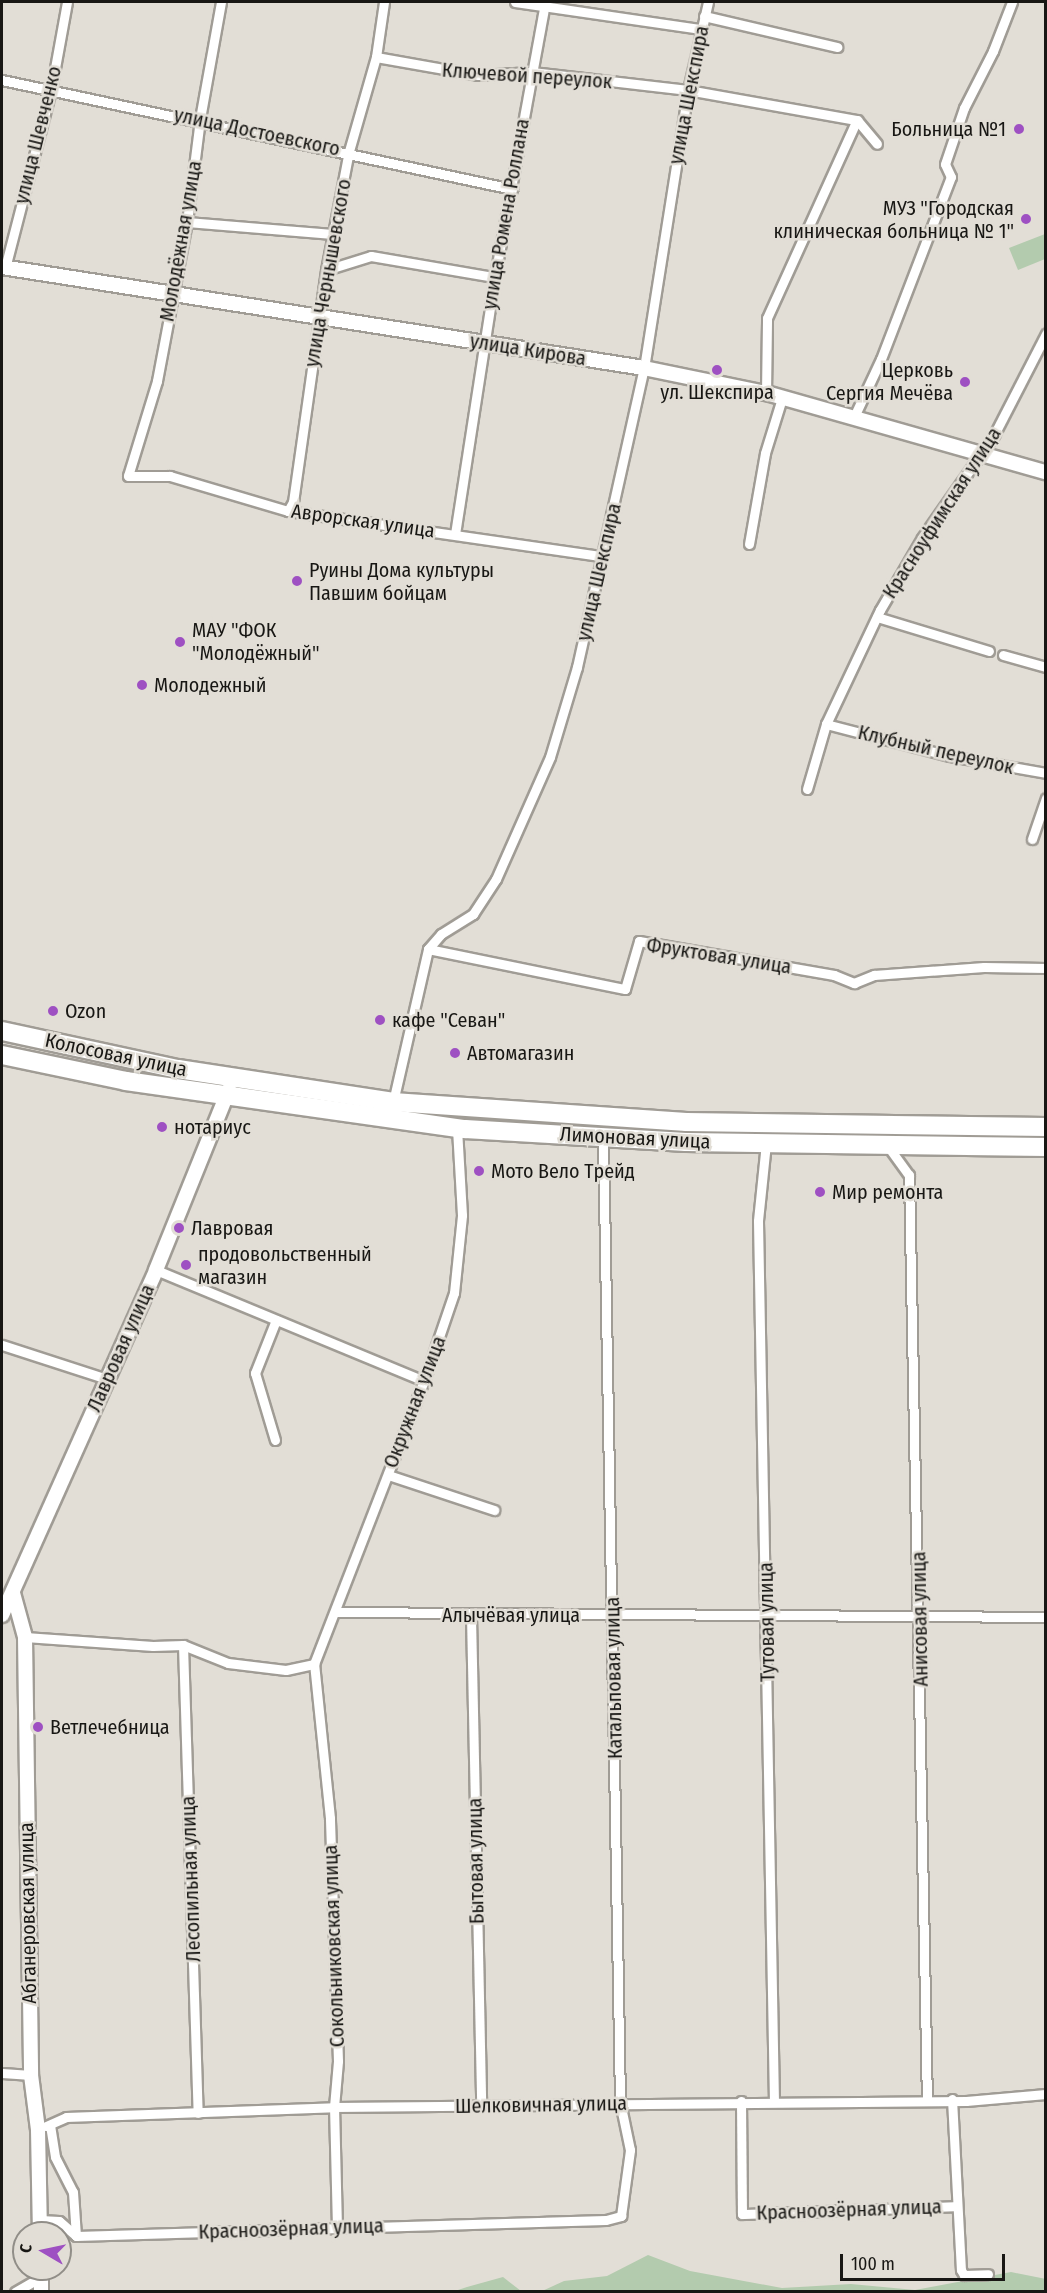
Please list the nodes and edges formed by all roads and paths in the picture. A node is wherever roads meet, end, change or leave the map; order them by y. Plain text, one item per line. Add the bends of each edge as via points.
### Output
1 (67, 2) edge
2 (221, 2) edge
3 (384, 2) edge
4 (515, 2) edge
5 (708, 2) edge
6 (1012, 2) edge
7 (545, 3) edge
8 (704, 16) junction
9 (701, 29) junction
10 (837, 47) dead end
11 (376, 57) junction
12 (532, 72) junction
13 (2, 80) edge
14 (51, 90) junction
15 (688, 90) junction
16 (200, 119) junction
17 (857, 120) junction
18 (877, 144) dead end
19 (350, 151) junction
20 (512, 189) junction
21 (188, 222) junction
22 (333, 234) junction
23 (3, 268) edge
24 (326, 270) junction
25 (494, 277) junction
26 (172, 293) junction
27 (317, 315) junction
28 (1046, 334) edge
29 (483, 343) junction
30 (644, 368) junction
31 (766, 393) junction
32 (782, 398) junction
33 (853, 418) junction
34 (981, 455) junction
35 (1046, 472) edge
36 (128, 476) joint
37 (288, 511) junction
38 (455, 534) junction
39 (749, 544) dead end
40 (602, 556) junction
41 (877, 617) junction
42 (989, 651) dead end
43 (1003, 655) dead end
44 (1046, 667) edge
45 (826, 724) junction
46 (1046, 773) edge
47 (807, 789) dead end
48 (1046, 798) edge
49 (1032, 839) dead end
50 (428, 949) junction
51 (1046, 968) edge
52 (2, 1031) edge
53 (3, 1058) edge
54 (231, 1077) junction
55 (227, 1097) junction
56 (393, 1102) junction
57 (1046, 1127) edge
58 (457, 1128) junction
59 (603, 1138) junction
60 (766, 1143) junction
61 (887, 1145) junction
62 (1046, 1147) edge
63 (156, 1270) junction
64 (276, 1320) junction
65 (2, 1345) edge
66 (107, 1379) junction
67 (424, 1381) junction
68 (276, 1440) dead end
69 (388, 1475) junction
70 (494, 1510) dead end
71 (13, 1593) junction
72 (336, 1612) junction
73 (2, 1615) edge
74 (613, 1615) junction
75 (471, 1616) junction
76 (767, 1616) junction
77 (921, 1617) junction
78 (1046, 1617) edge
79 (25, 1637) junction
80 (183, 1645) junction
81 (314, 1664) junction
82 (2, 2073) edge
83 (31, 2075) junction
84 (1046, 2094) edge
85 (952, 2099) junction
86 (927, 2100) junction
87 (741, 2101) junction
88 (774, 2101) junction
89 (620, 2102) junction
90 (481, 2106) junction
91 (333, 2107) junction
92 (198, 2113) junction
93 (44, 2127) junction
94 (956, 2206) junction
95 (621, 2216) joint
96 (40, 2221) edge
97 (337, 2228) junction
98 (72, 2232) edge
99 (76, 2236) junction
100 (988, 2274) dead end
101 (30, 2281) edge
102 (15, 2292) edge

1 - 14 street, улица Шевченко
2 - 16 street, Молодёжная улица
3 - 11 street, улица Чернышевского
4 - 7 street
5 - 8 street, улица Шекспира
6 - 33 street via 964,108 945,164 951,177 881,359
7 - 9 street
7 - 12 street, улица Ромена Роллана
8 - 9 street, улица Шекспира
8 - 10 street
9 - 15 street, улица Шекспира
11 - 12 street, Ключевой переулок via 478,75
11 - 19 street, улица Чернышевского
12 - 15 street, Ключевой переулок
12 - 20 street, улица Ромена Роллана
13 - 14 street, улица Достоевского
14 - 16 street, улица Достоевского
14 - 23 street, улица Шевченко
15 - 17 street, Ключевой переулок
15 - 30 street, улица Шекспира
16 - 19 street, улица Достоевского
16 - 21 street, Молодёжная улица
17 - 18 street
17 - 31 street via 767,318
19 - 20 street, улица Достоевского
19 - 22 street, улица Чернышевского
20 - 25 street, улица Ромена Роллана
21 - 22 street
21 - 26 street, Молодёжная улица
22 - 24 street, улица Чернышевского
23 - 26 street, улица Кирова
24 - 25 street via 371,256
24 - 27 street, улица Чернышевского
25 - 29 street, улица Ромена Роллана
26 - 27 street, улица Кирова
26 - 36 street, Молодёжная улица via 157,381
27 - 29 street, улица Кирова
27 - 37 street, улица Чернышевского via 293,502
28 - 34 street, Красноуфимская улица
29 - 30 street, улица Кирова
29 - 38 street, улица Ромена Роллана
30 - 31 street, улица Кирова
30 - 40 street, улица Шекспира
31 - 32 street, улица Кирова
32 - 33 street, улица Кирова
32 - 39 street via 765,453
33 - 34 street, улица Кирова
34 - 35 street, улица Кирова
34 - 41 street, Красноуфимская улица via 922,538
36 - 37 street, Аврорская улица via 170,476
37 - 38 street, Аврорская улица
38 - 40 street, Аврорская улица
40 - 50 street, улица Шекспира via 577,667 550,757 496,879 473,914 441,934
41 - 42 street
41 - 45 street, Красноуфимская улица
43 - 44 street
45 - 46 street, Клубный переулок via 950,756
45 - 47 street, Красноуфимская улица
48 - 49 street
50 - 51 street, Фруктовая улица via 625,989 639,941 834,975 854,982 874,975 962,968
50 - 56 street
52 - 54 highway, Колосовая улица
53 - 55 highway, Колосовая улица
54 - 55 street, Лавровая улица
54 - 56 highway, Лимоновая улица
55 - 58 highway, Лимоновая улица
55 - 63 street, Лавровая улица
56 - 57 highway, Лимоновая улица via 686,1122
58 - 59 highway, Лимоновая улица
58 - 67 street, Окружная улица via 462,1215 454,1293
59 - 60 highway, Лимоновая улица
59 - 74 street, Катальповая улица
60 - 61 highway, Лимоновая улица
60 - 76 street, Тутовая улица via 759,1221
61 - 62 highway, Лимоновая улица
61 - 77 street, Анисовая улица via 909,1175
63 - 64 street
63 - 66 street, Лавровая улица
64 - 67 street
64 - 68 street via 255,1373 268,1428
65 - 66 street
66 - 71 street, Лавровая улица
67 - 69 street, Окружная улица
69 - 70 street
69 - 72 street, Окружная улица
71 - 73 street, Лавровая улица
71 - 79 street, Абганеровская улица
72 - 75 street, Алычёвая улица
72 - 81 street, Окружная улица
74 - 75 street, Алычёвая улица
74 - 76 street, Алычёвая улица
74 - 89 street, Катальповая улица
75 - 90 street, Бытовая улица
76 - 77 street, Алычёвая улица
76 - 88 street, Тутовая улица
77 - 78 street, Алычёвая улица
77 - 86 street, Анисовая улица
79 - 80 street
79 - 83 street, Абганеровская улица
80 - 81 street via 228,1663 285,1670
80 - 92 street, Лесопильная улица
81 - 91 street, Сокольниковская улица via 330,1818 338,2061
82 - 83 street
83 - 93 street, Абганеровская улица
84 - 85 street, Шелковичная улица
85 - 86 street, Шелковичная улица
85 - 94 street
86 - 88 street, Шелковичная улица
87 - 88 street, Шелковичная улица
87 - 89 street, Шелковичная улица
87 - 94 street, Красноозёрная улица via 742,2214
89 - 90 street, Шелковичная улица
89 - 95 street, Катальповая улица via 630,2150
90 - 91 street, Шелковичная улица
91 - 92 street, Шелковичная улица
91 - 97 street, Сокольниковская улица
92 - 93 street, Шелковичная улица via 66,2117
93 - 96 street, Абганеровская улица
93 - 99 street via 74,2192
94 - 100 street via 961,2270 964,2275
95 - 97 street, Красноозёрная улица via 606,2220
97 - 99 street, Красноозёрная улица
98 - 99 street
101 - 102 street

